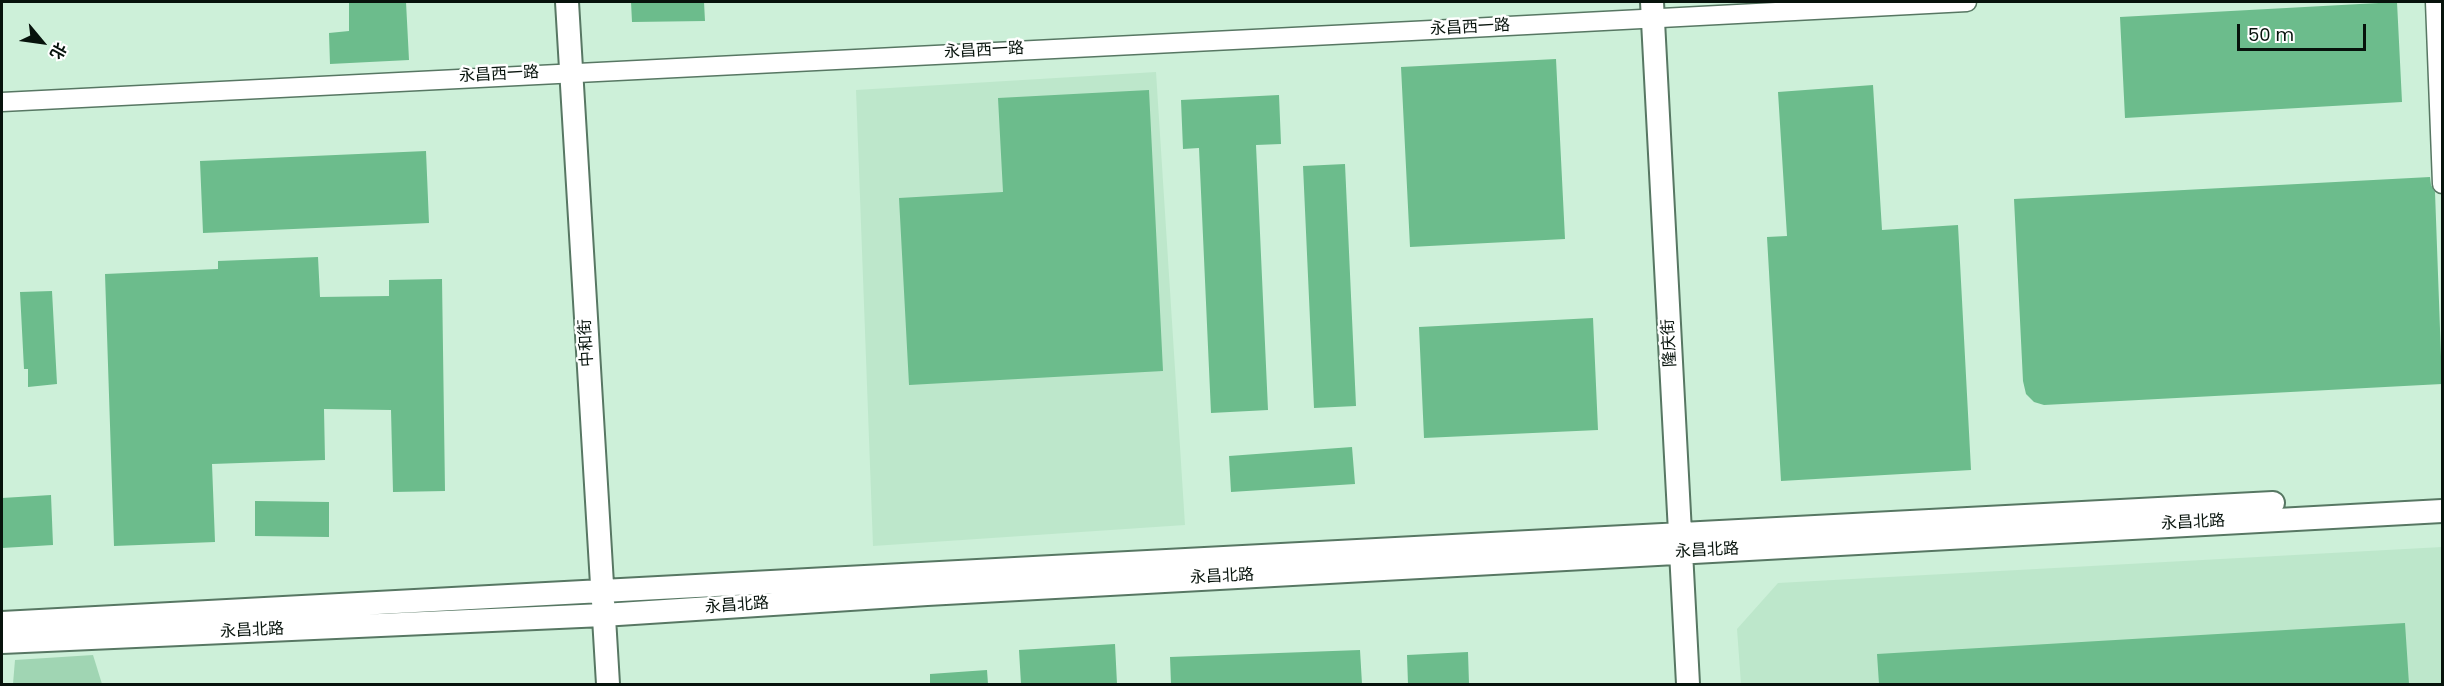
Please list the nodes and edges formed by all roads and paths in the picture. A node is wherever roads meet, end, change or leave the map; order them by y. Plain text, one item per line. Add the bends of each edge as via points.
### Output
1 (567, 2) edge
2 (1967, 2) edge
3 (2434, 2) edge
4 (1652, 10) edge
5 (572, 71) junction
6 (2, 102) edge
7 (2442, 184) edge
8 (2442, 496) edge
9 (2442, 511) edge
10 (1681, 542) junction
11 (603, 592) junction
12 (603, 615) junction
13 (2, 623) edge
14 (2, 642) edge
15 (608, 684) edge
16 (1688, 684) edge

1 - 5 street, 中和街
2 - 4 street, 永昌西一路
3 - 7 street
4 - 5 street, 永昌西一路
4 - 10 street, 隆庆街
5 - 6 street, 永昌西一路
5 - 11 street, 中和街
8 - 10 street, 永昌北路
9 - 10 street, 永昌北路
10 - 11 street, 永昌北路
10 - 12 street, 永昌北路
10 - 16 street, 隆庆街
11 - 12 street, 中和街
11 - 13 street, 永昌北路
12 - 14 street, 永昌北路
12 - 15 street, 中和街

